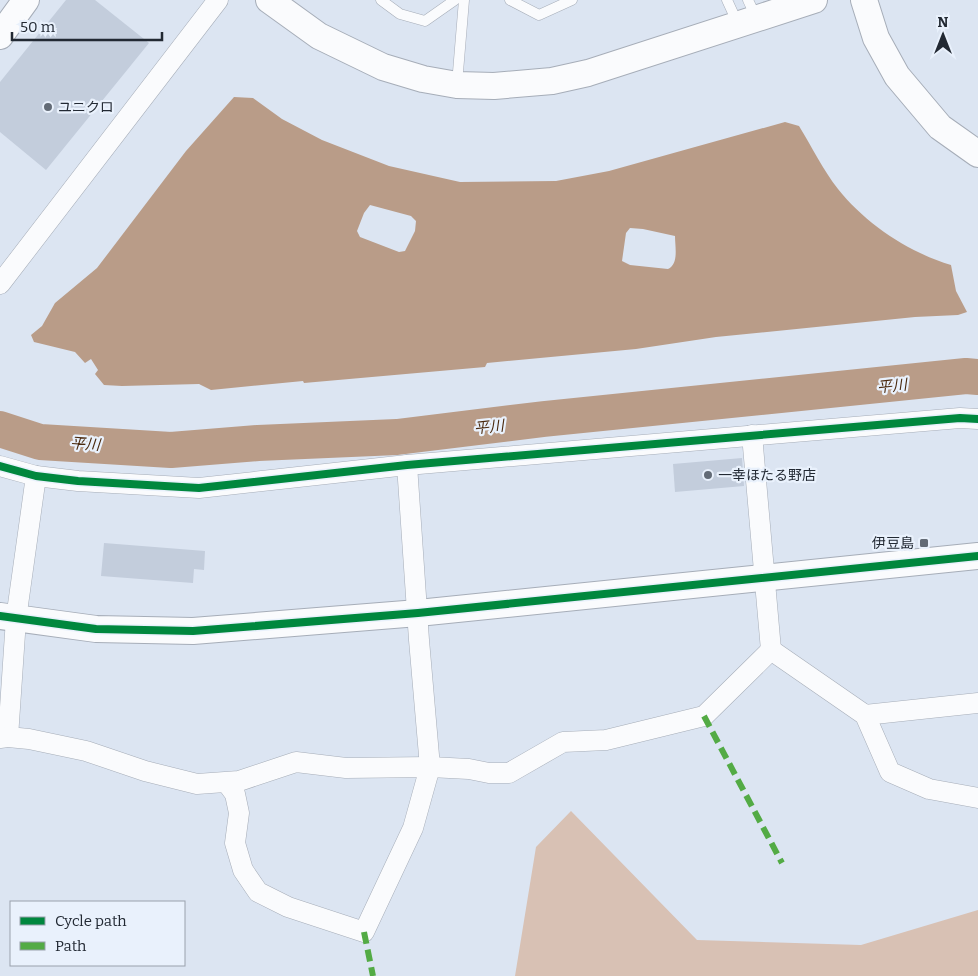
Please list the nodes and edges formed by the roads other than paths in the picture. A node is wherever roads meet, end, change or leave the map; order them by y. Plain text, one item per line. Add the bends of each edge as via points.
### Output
1 (26, 0) edge
2 (218, 0) edge
3 (269, 0) edge
4 (380, 0) edge
5 (455, 0) edge
6 (464, 0) edge
7 (510, 0) edge
8 (572, 0) edge
9 (727, 0) edge
10 (814, 0) edge
11 (864, 0) edge
12 (747, 14) edge
13 (0, 36) edge
14 (457, 85) junction
15 (978, 154) edge
16 (0, 284) edge
17 (978, 419) edge
18 (752, 435) junction
19 (407, 465) junction
20 (0, 466) edge
21 (36, 476) junction
22 (978, 556) edge
23 (766, 578) junction
24 (418, 613) junction
25 (8, 618) edge
26 (771, 650) junction
27 (978, 703) edge
28 (865, 714) junction
29 (4, 737) edge
30 (430, 767) junction
31 (226, 783) junction
32 (978, 798) edge

1 - 13 street
2 - 16 street
3 - 14 street via 319,36 384,67
4 - 5 lane via 400,14 424,21
6 - 14 lane
7 - 8 lane via 539,14
9 - 12 lane
10 - 12 street
11 - 15 street via 876,38 897,76 940,127
12 - 14 street via 588,73 552,81 494,86
17 - 18 street
18 - 19 street
18 - 23 street
19 - 21 street via 199,488
19 - 24 street
20 - 21 street
21 - 25 street
22 - 23 street
23 - 24 street
23 - 26 street
24 - 25 street via 193,631 96,629
24 - 30 street
25 - 29 street
26 - 28 street
26 - 30 street via 704,716 606,740 563,742 508,773
27 - 28 street
28 - 32 street via 890,772 929,789
29 - 31 street via 86,751 197,784
30 - 31 street via 346,768 296,762
30 - 31 street via 412,828 364,932 288,908 258,892 240,861 235,843 239,813 235,794

